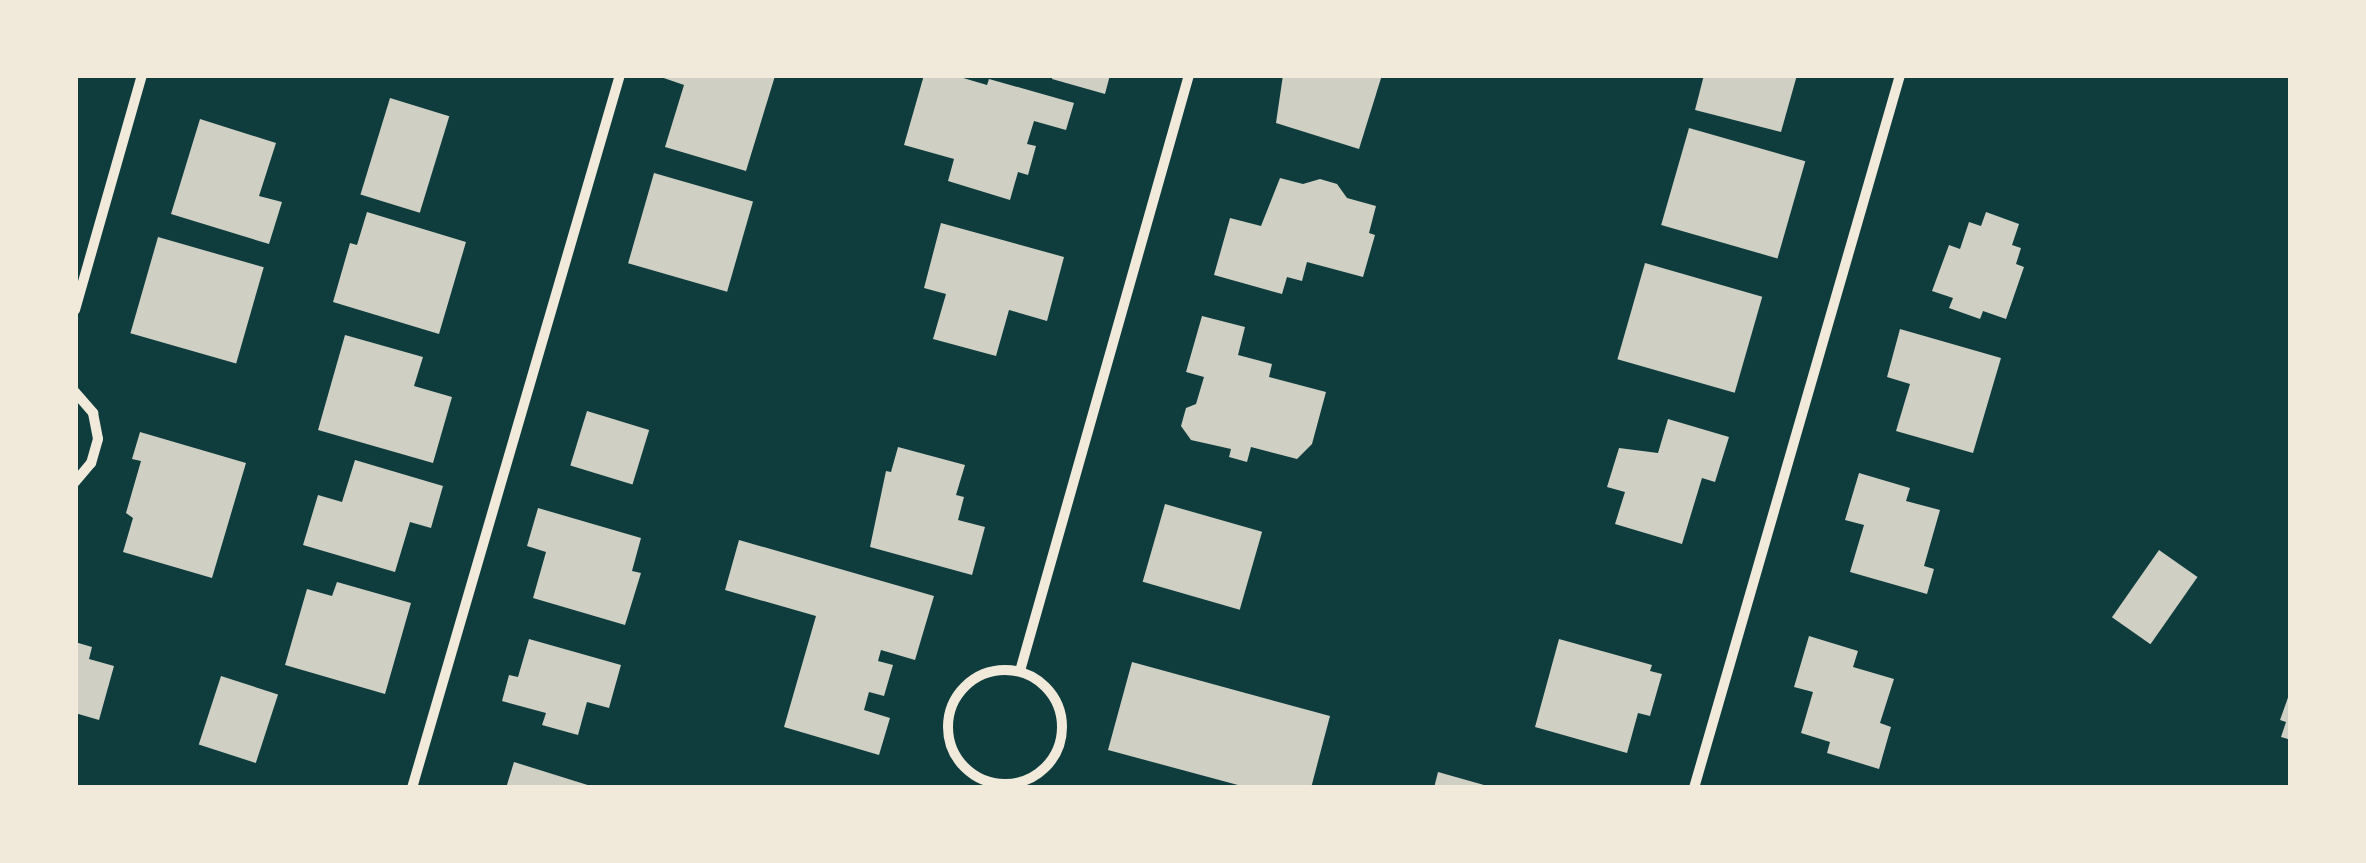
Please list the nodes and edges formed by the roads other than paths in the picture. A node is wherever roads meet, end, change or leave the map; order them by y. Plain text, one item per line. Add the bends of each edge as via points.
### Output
1 (142, 75) edge
2 (620, 75) edge
3 (1189, 75) edge
4 (1900, 75) edge
5 (75, 310) edge
6 (75, 392) edge
7 (75, 482) edge
8 (1020, 671) junction
9 (412, 788) edge
10 (1694, 788) edge

1 - 5 street
2 - 9 street
3 - 8 street
4 - 10 street
6 - 7 street via 93,413 98,438 92,463
8 - 8 street via 994,670 954,700 948,725 953,751 969,772 992,783 1018,783 1041,772 1057,753 1063,728 1058,703 1043,683

